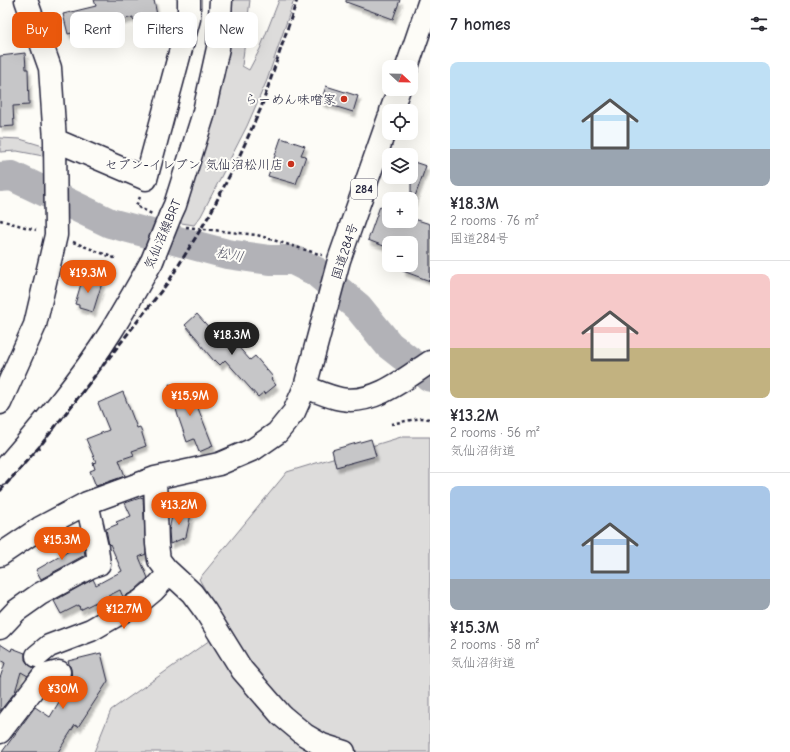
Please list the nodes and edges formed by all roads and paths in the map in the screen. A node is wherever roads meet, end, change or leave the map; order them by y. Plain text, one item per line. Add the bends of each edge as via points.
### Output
1 (26, 0) edge
2 (188, 0) edge
3 (220, 0) edge
4 (430, 0) edge
5 (409, 60) edge
6 (382, 138) edge
7 (55, 140) junction
8 (146, 179) junction
9 (169, 219) junction
10 (0, 220) edge
11 (56, 235) junction
12 (117, 259) dead end
13 (339, 260) junction
14 (430, 362) edge
15 (305, 387) junction
16 (0, 403) edge
17 (430, 419) edge
18 (391, 424) dead end
19 (0, 474) edge
20 (155, 478) junction
21 (87, 503) junction
22 (0, 556) edge
23 (166, 569) junction
24 (0, 628) edge
25 (37, 656) dead end
26 (59, 672) dead end
27 (0, 732) edge
28 (344, 752) edge

1 - 7 main road via 50,68
2 - 8 main road via 189,19
3 - 9 main road, 気仙沼線BRT via 218,48 203,116
4 - 5 main road
6 - 13 main road, 国道284号 / 284
7 - 8 main road
7 - 11 main road
8 - 9 path via 136,206
9 - 13 path via 257,235
9 - 19 main road, 気仙沼線BRT, bridge via 152,261 112,331 58,406
10 - 11 path
11 - 12 path
11 - 16 main road via 35,325
13 - 15 main road, 国道284号 / 284
14 - 15 main road via 394,386 366,399 341,400
15 - 20 main road, 284 via 294,412 276,433 254,449 219,464
17 - 18 path via 421,418
20 - 21 main road, 284
20 - 23 main road via 157,544 159,560
21 - 22 main road, 284 via 40,528
21 - 24 main road via 99,564 40,594 16,611
23 - 25 main road via 165,578 141,601 91,630 49,646
23 - 28 main road via 192,593 242,670 280,715 305,735
26 - 27 main road via 43,676

